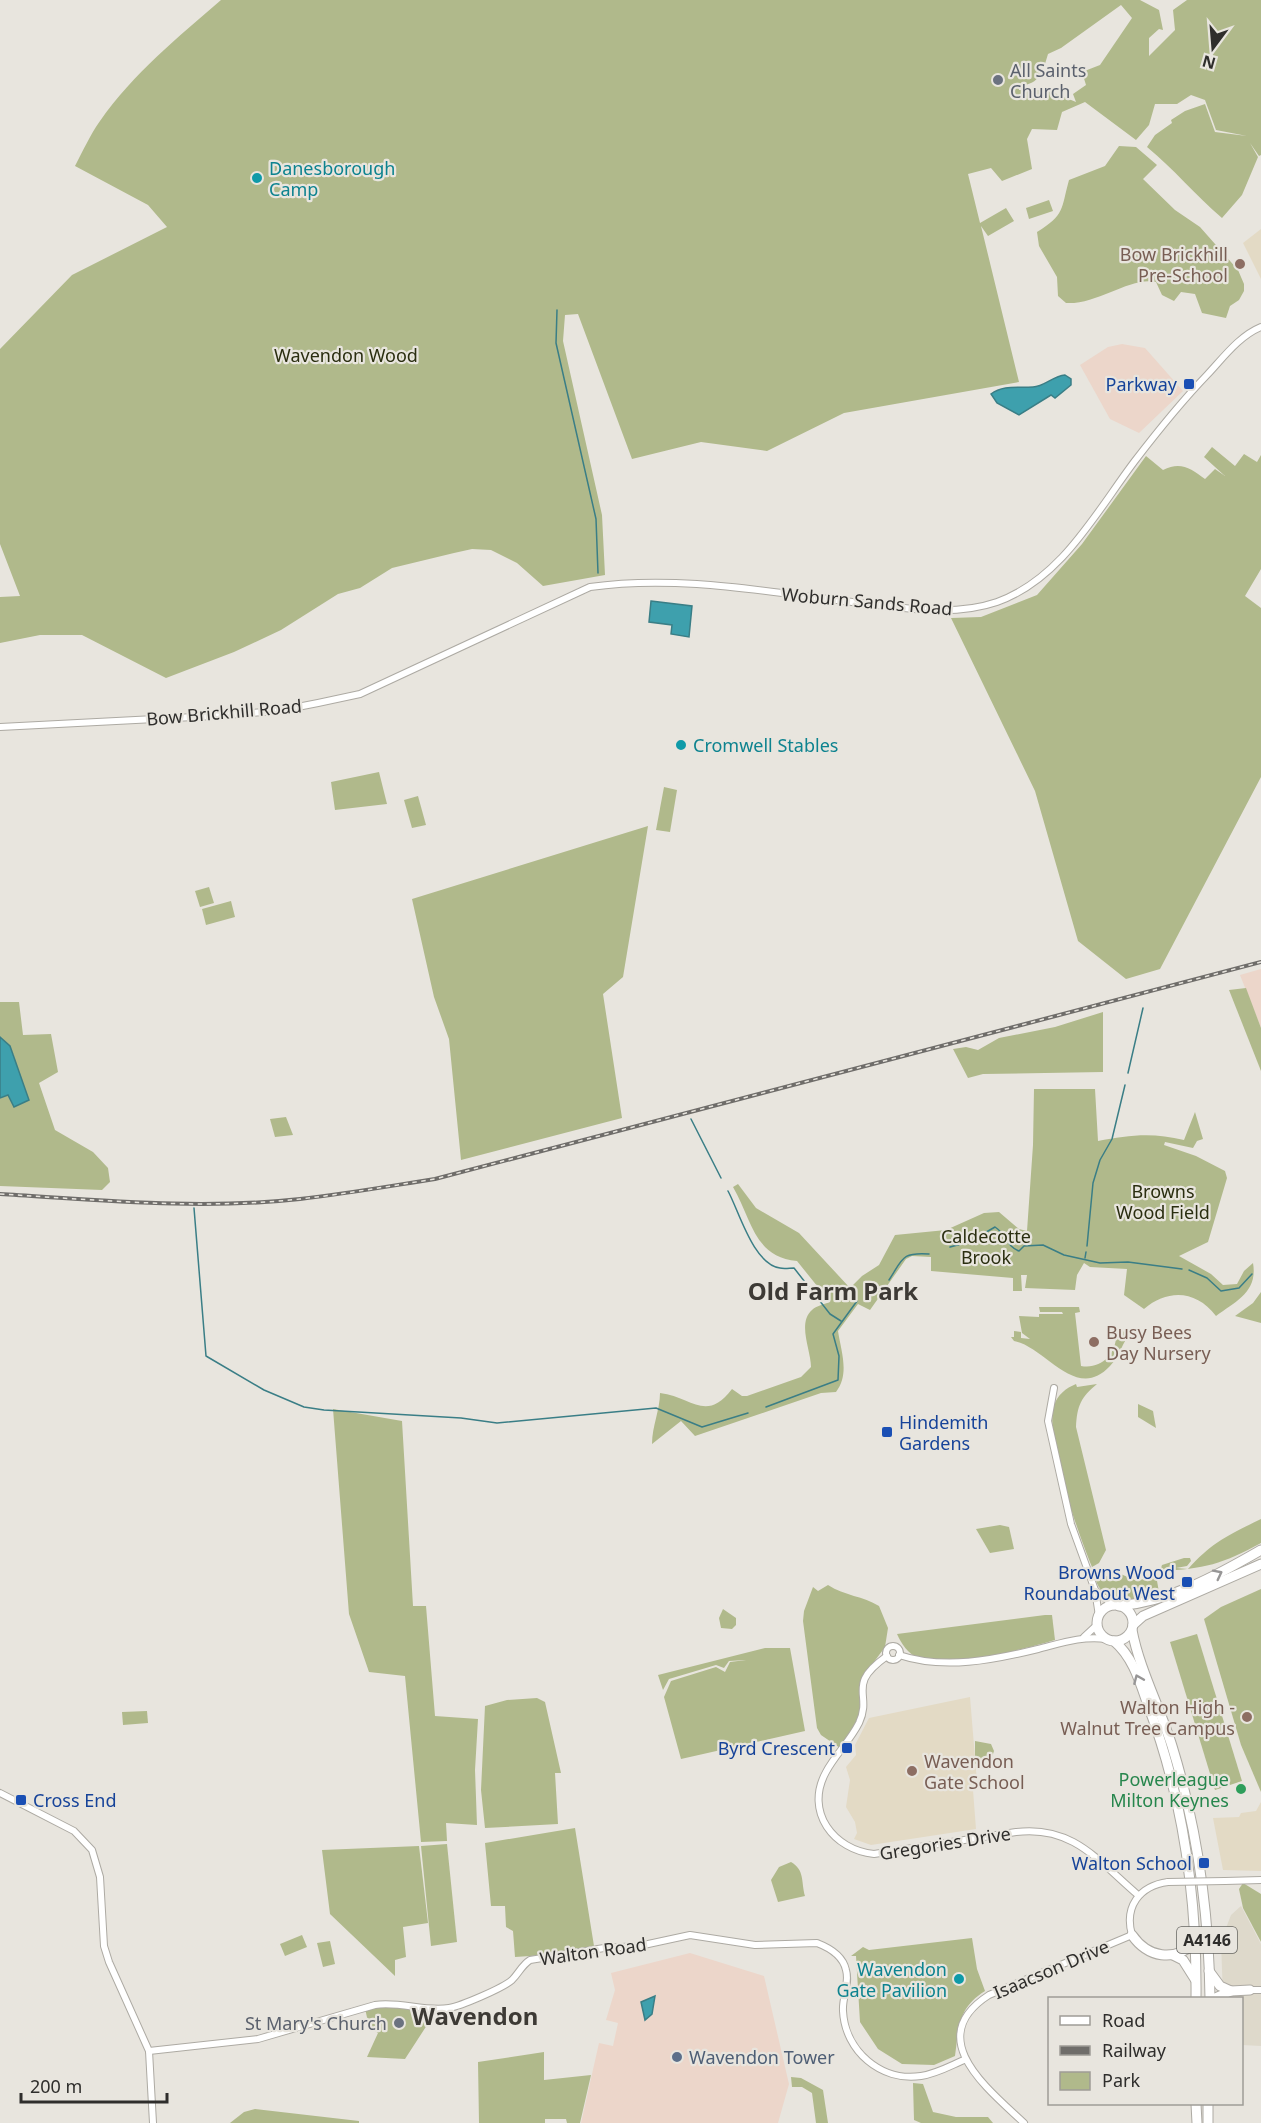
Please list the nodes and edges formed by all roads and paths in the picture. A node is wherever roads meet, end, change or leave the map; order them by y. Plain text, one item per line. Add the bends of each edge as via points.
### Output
1 (1261, 327) edge
2 (603, 585) joint
3 (0, 727) edge
4 (1054, 1388) dead end
5 (1261, 1550) edge
6 (1261, 1564) edge
7 (1095, 1590) junction
8 (1176, 1598) junction
9 (1162, 1604) junction
10 (1116, 1606) junction
11 (1098, 1620) junction
12 (1132, 1627) junction
13 (1084, 1637) junction
14 (1110, 1640) junction
15 (899, 1655) junction
16 (887, 1656) junction
17 (0, 1793) edge
18 (1261, 1880) edge
19 (1138, 1895) junction
20 (1132, 1935) junction
21 (1196, 1943) junction
22 (1173, 1956) junction
23 (1209, 1971) junction
24 (1196, 1981) junction
25 (1250, 1990) joint
26 (1261, 1990) edge
27 (1232, 1991) junction
28 (1196, 1997) edge
29 (1210, 1997) edge
30 (1217, 1997) edge
31 (149, 2051) junction
32 (964, 2060) junction
33 (1196, 2105) edge
34 (1209, 2105) edge
35 (153, 2123) edge
36 (1024, 2123) edge
37 (1197, 2123) edge
38 (1208, 2123) edge

1 - 2 street, Woburn Sands Road via 1244,338 1180,404 1064,555 1035,582 996,602 971,608 926,610 669,582
2 - 3 street, Bow Brickhill Road via 590,587 360,694 318,704 224,715
4 - 7 street via 1048,1421 1071,1524
8 -> 5 highway
6 - 8 highway
7 - 10 street
7 - 11 street
8 - 9 highway
9 - 10 highway
9 - 12 highway
10 - 11 highway via 1105,1609
10 - 12 highway, A4146 via 1128,1611
11 - 13 street
11 - 14 highway, A4146 via 1101,1634
12 - 14 highway via 1123,1640
12 - 23 highway, A4146 via 1187,1798 1201,1883
13 - 14 street
13 - 15 street via 1023,1653 951,1663 925,1663
21 -> 14 highway, A4146 via 1193,1885 1164,1747 1128,1655
15 - 16 street via 895,1659
15 - 16 street via 899,1650 892,1646
16 - 19 street, Gregories Drive via 867,1672 862,1684 861,1719 822,1781 820,1816 838,1841 852,1850 874,1854 1037,1829 1054,1832 1083,1847
17 - 31 street via 67,1827 92,1850 100,1877 106,1954
18 - 19 street, bridge via 1167,1882 1147,1887
19 - 20 street via 1129,1914
20 - 22 highway via 1152,1953
20 - 32 street, Isaacson Drive via 975,2004 964,2018 960,2037
21 - 22 highway
21 - 24 highway, A4146
22 - 24 highway via 1183,1960
23 - 27 highway via 1220,1986
23 - 29 highway, A4146
24 - 28 highway, A4146
25 - 26 street
25 - 27 highway
27 - 30 highway
31 - 32 street, Walton Road via 258,2039 375,2005 449,2008 511,1980 531,1960 639,1946 680,1935 755,1945 817,1943 838,1955 846,1969 843,2011 847,2032 869,2063 901,2077 921,2076
31 - 35 street
32 - 36 street
33 - 37 highway
34 - 38 highway

